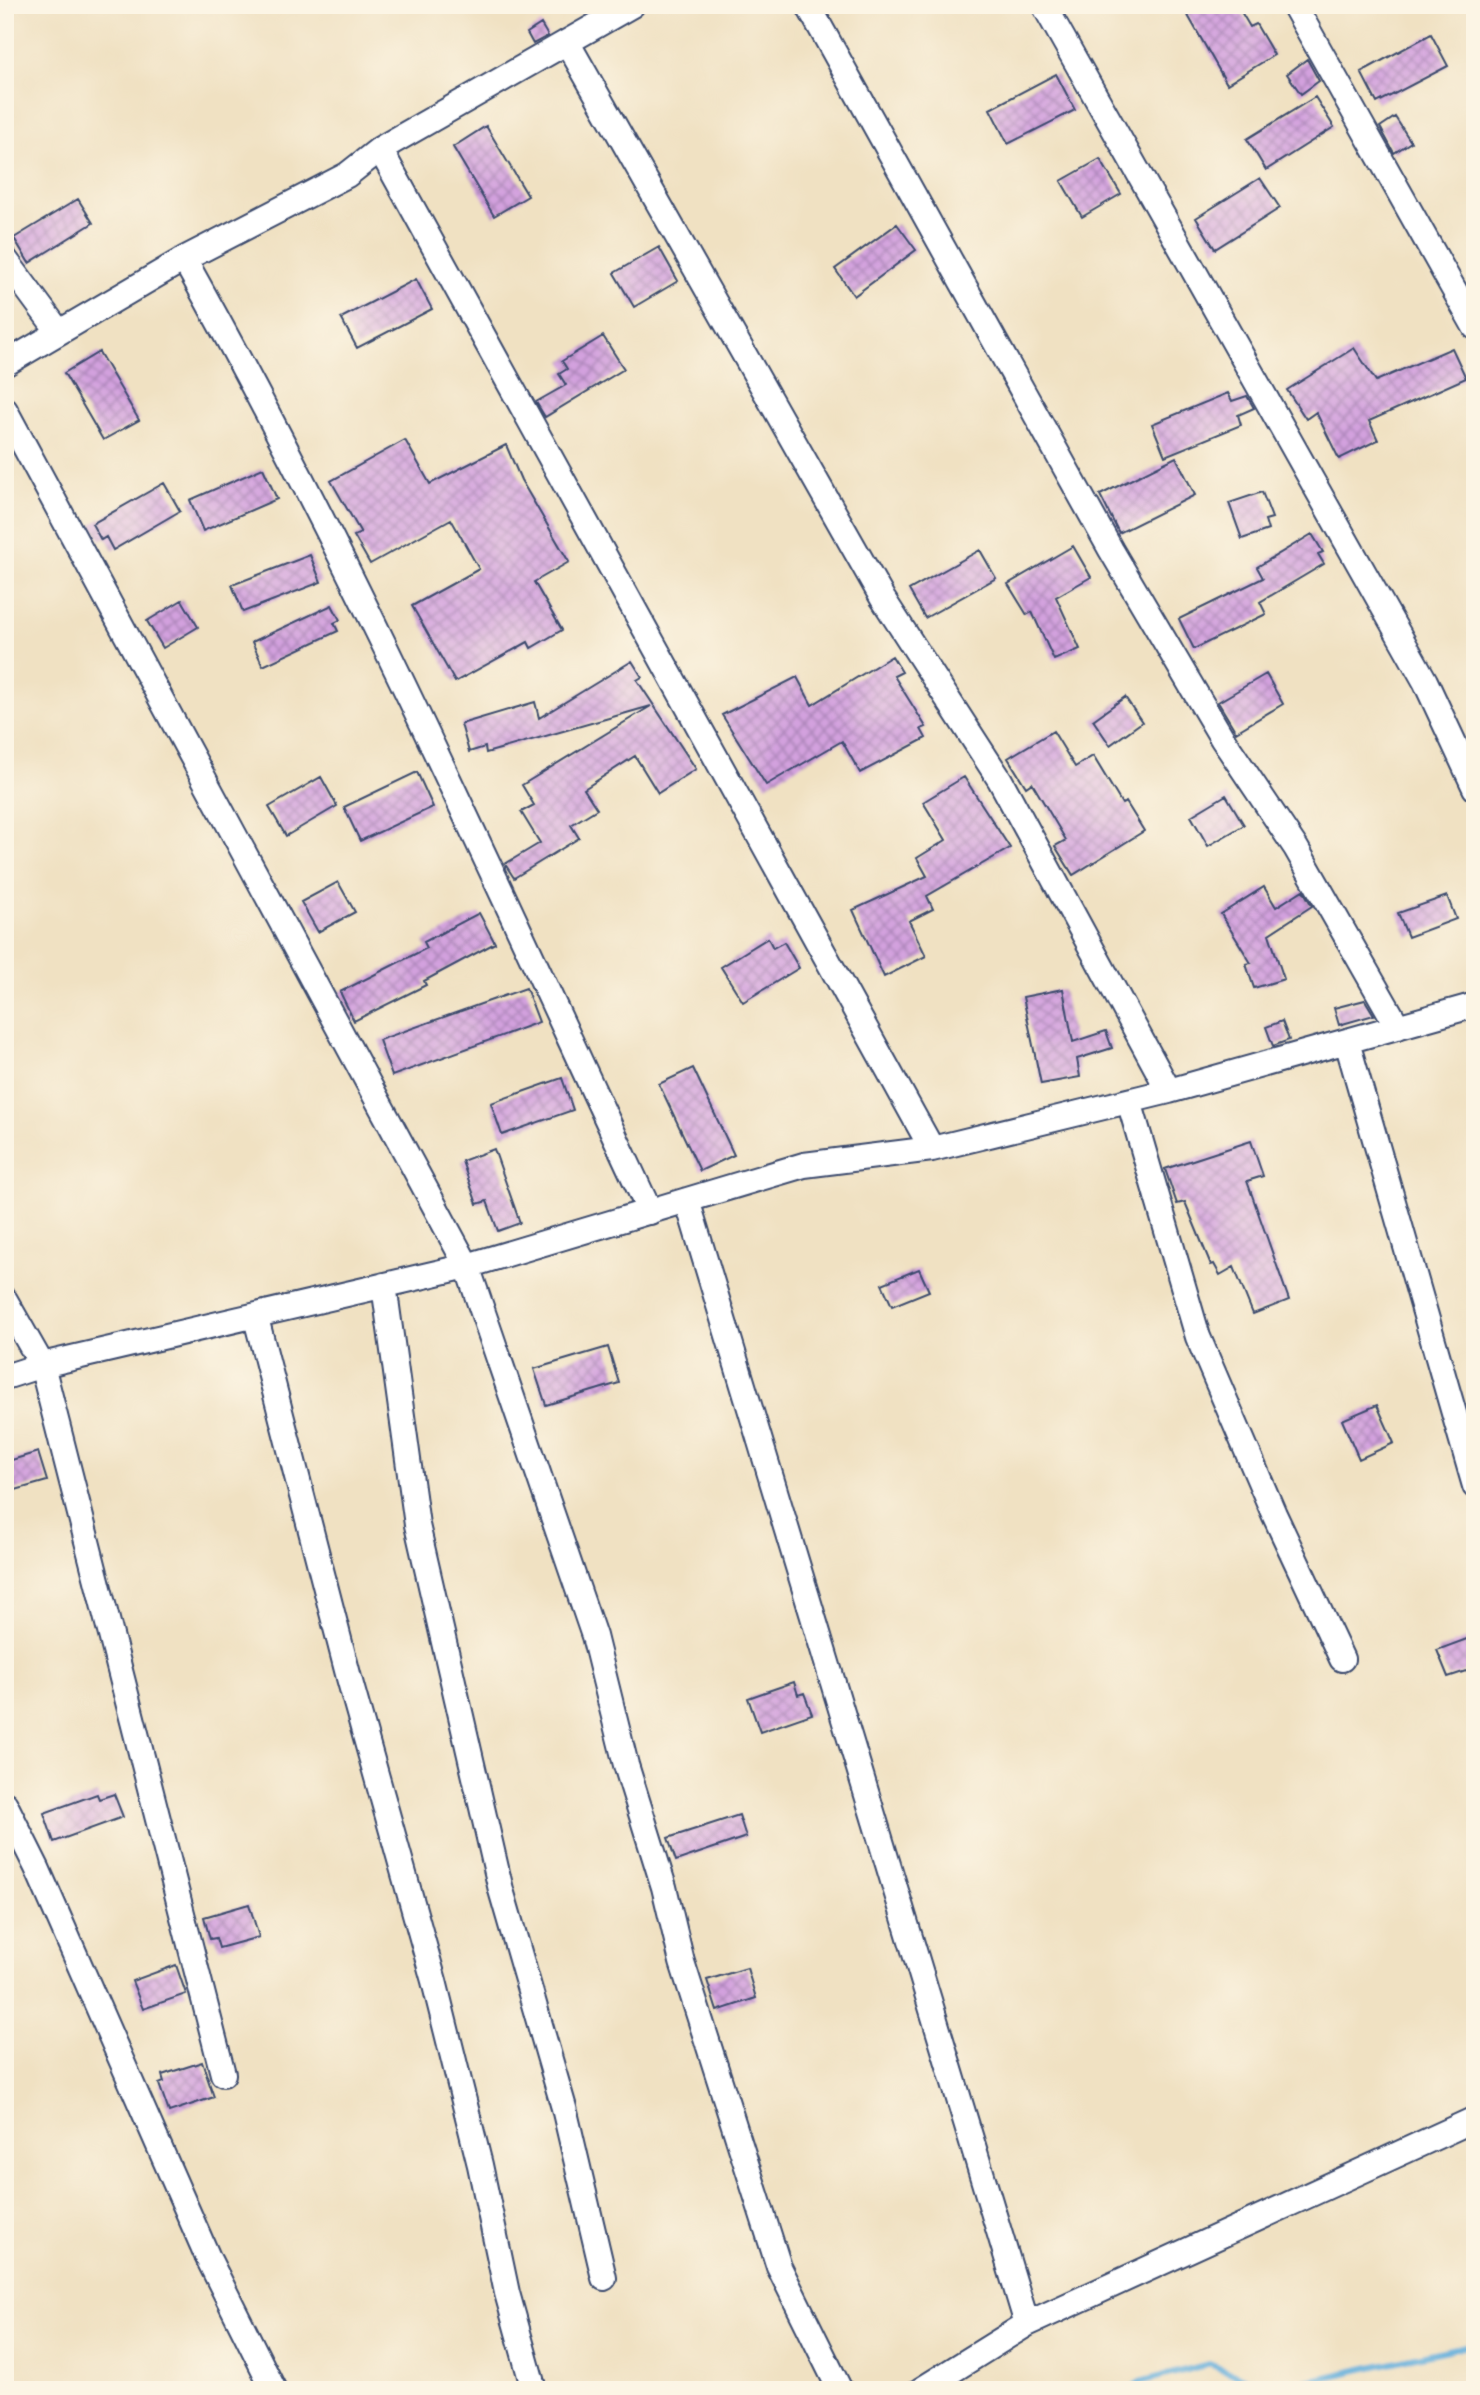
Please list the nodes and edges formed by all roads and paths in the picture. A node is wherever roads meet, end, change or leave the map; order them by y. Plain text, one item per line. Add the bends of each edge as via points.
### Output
1 (632, 5) edge
2 (808, 5) edge
3 (1044, 5) edge
4 (1294, 5) edge
5 (567, 42) junction
6 (380, 149) junction
7 (5, 259) edge
8 (184, 259) junction
9 (1475, 327) edge
10 (59, 332) junction
11 (5, 364) edge
12 (5, 410) edge
13 (1475, 789) edge
14 (1475, 1005) edge
15 (1398, 1027) junction
16 (1347, 1042) junction
17 (1169, 1091) junction
18 (1129, 1101) junction
19 (932, 1149) junction
20 (687, 1200) junction
21 (650, 1212) junction
22 (467, 1266) junction
23 (384, 1285) junction
24 (5, 1300) edge
25 (256, 1318) junction
26 (42, 1365) junction
27 (5, 1377) edge
28 (1475, 1486) edge
29 (1342, 1658) dead end
30 (5, 1804) edge
31 (223, 2074) dead end
32 (1475, 2119) edge
33 (604, 2278) dead end
34 (1027, 2324) junction
35 (274, 2390) edge
36 (534, 2390) edge
37 (840, 2390) edge
38 (922, 2390) edge

1 - 5 street
2 - 15 street via 1111,550 1222,738 1296,848
3 - 13 street via 1425,681
4 - 9 street
5 - 6 street
5 - 17 street via 883,600 1000,780
6 - 8 street via 347,175
6 - 19 street
7 - 10 street
8 - 10 street
8 - 21 street via 264,402 355,582
10 - 11 street
12 - 22 street
14 - 15 street
15 - 16 street
16 - 17 street
16 - 28 street
17 - 18 street
18 - 19 street
18 - 29 street via 1198,1336
19 - 20 street via 804,1166
20 - 21 street
20 - 34 street
21 - 22 street
22 - 23 street
22 - 37 street via 594,1636 682,1962 779,2267
23 - 25 street
23 - 33 street via 417,1525 501,1890 564,2108
24 - 26 street
25 - 26 street
25 - 36 street via 349,1678 434,1981
26 - 27 street
26 - 31 street
30 - 35 street via 209,2260
32 - 34 street
34 - 38 street

